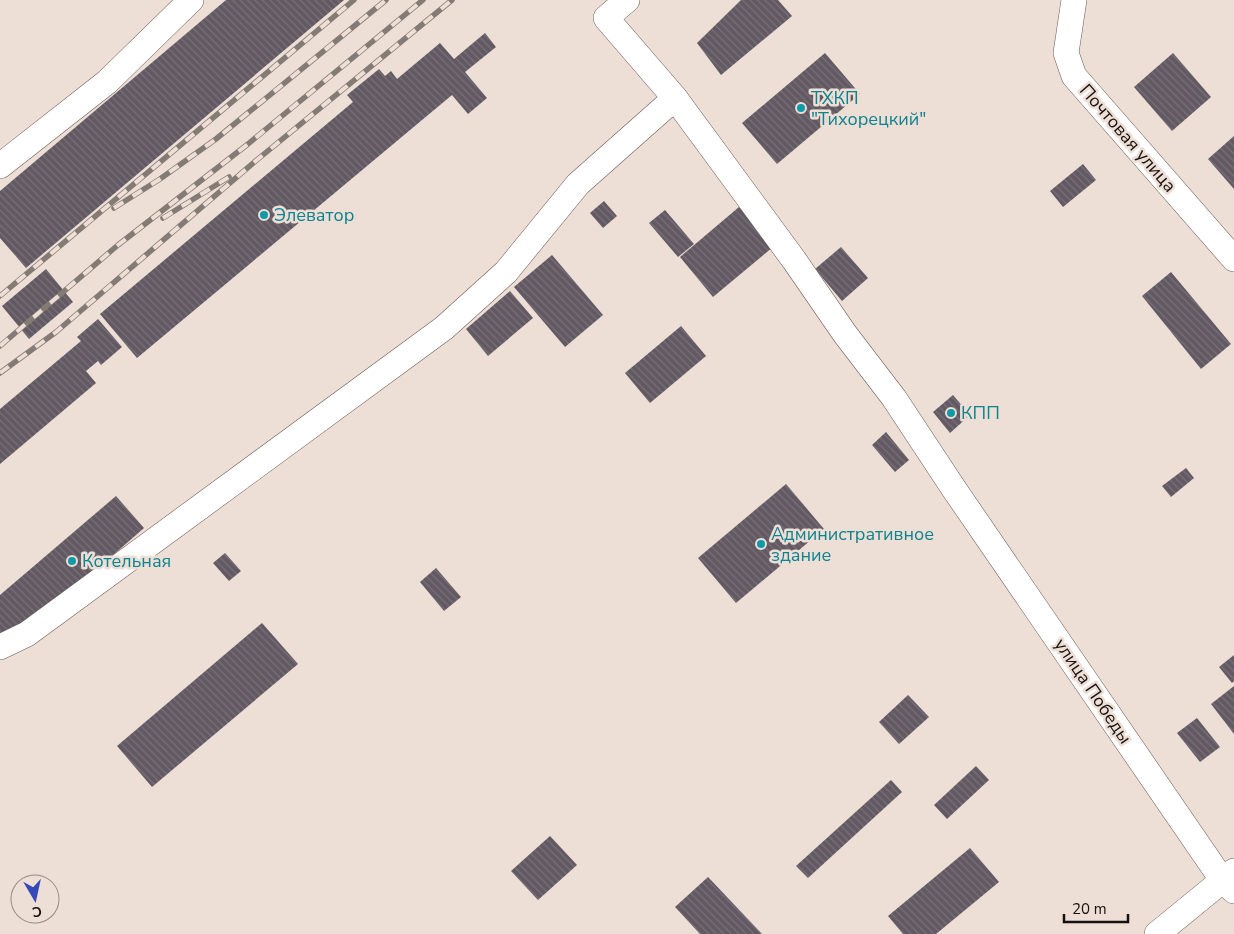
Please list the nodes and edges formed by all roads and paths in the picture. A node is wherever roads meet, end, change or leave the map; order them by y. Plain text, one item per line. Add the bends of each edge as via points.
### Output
1 (191, 0) edge
2 (627, 0) edge
3 (1074, 0) edge
4 (675, 98) junction
5 (0, 166) edge
6 (1234, 259) edge
7 (0, 647) edge
8 (1230, 881) edge
9 (1157, 934) edge

1 - 5 street via 107,82
2 - 4 street, улица Победы via 606,18
3 - 6 street, Почтовая улица via 1066,53 1074,76
4 - 7 street via 578,184 506,272 444,328 27,634
4 - 8 street, улица Победы via 894,398 954,489
8 - 9 street

